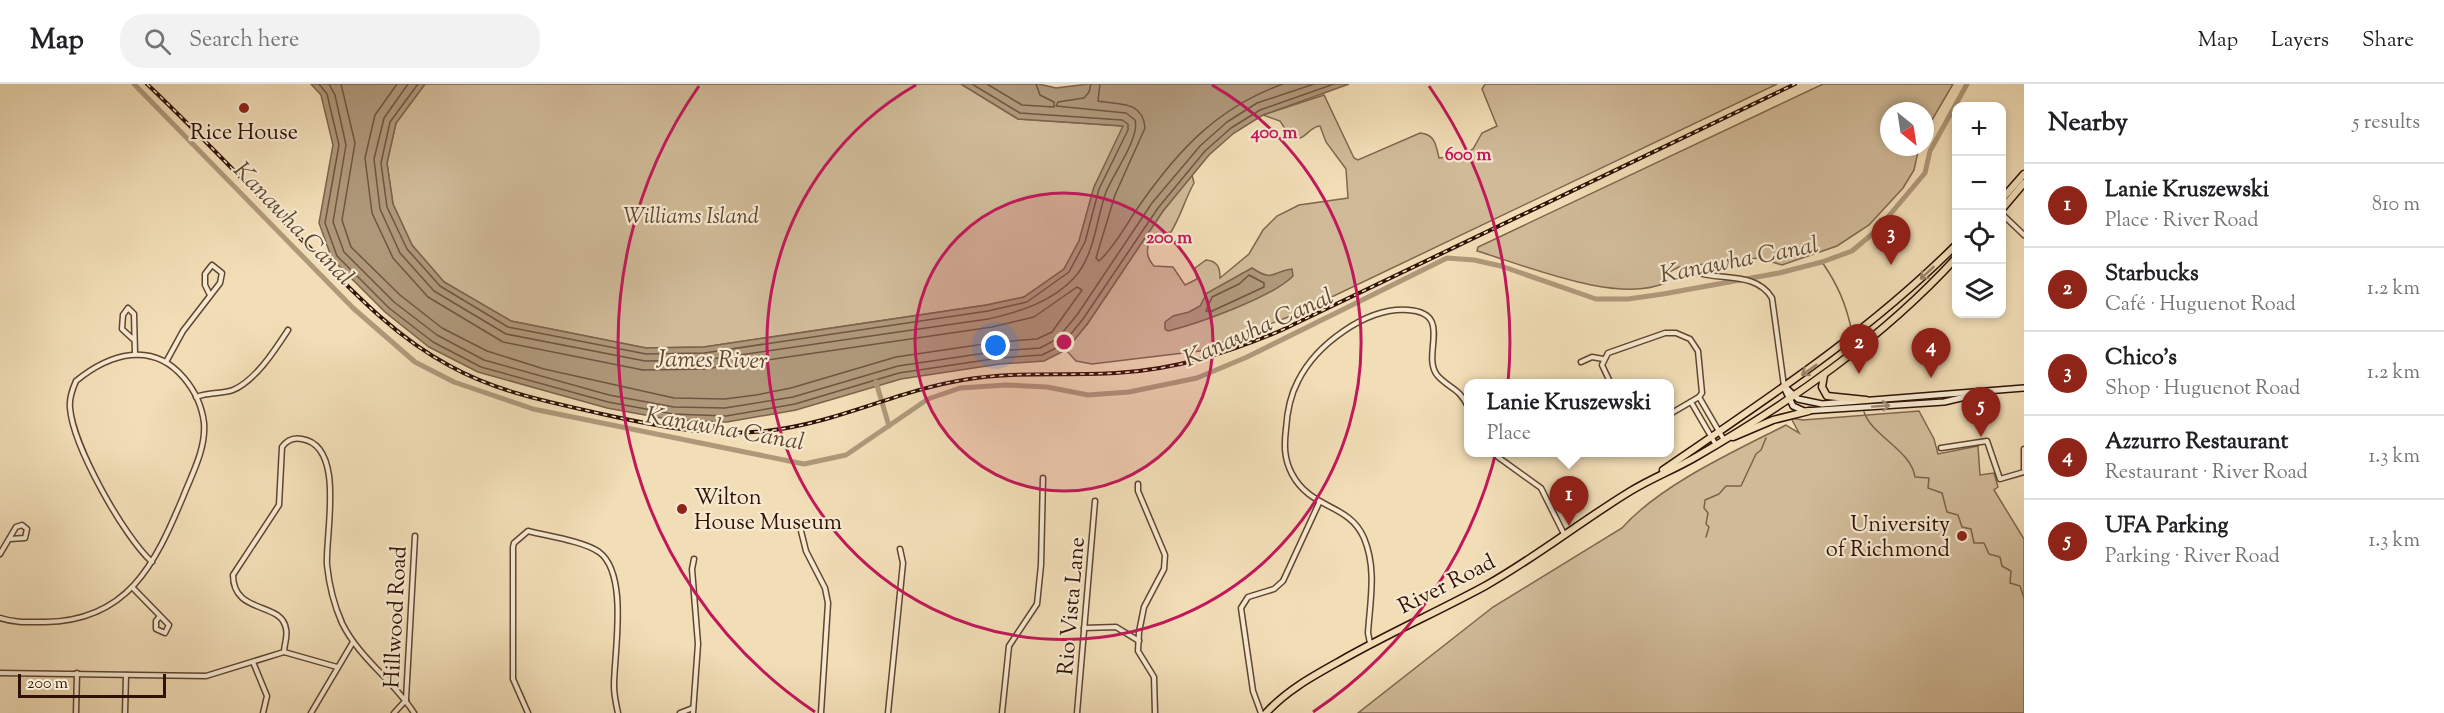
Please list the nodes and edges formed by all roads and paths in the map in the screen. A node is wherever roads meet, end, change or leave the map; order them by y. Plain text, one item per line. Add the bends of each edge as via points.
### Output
1 (2024, 174) edge
2 (2024, 183) edge
3 (2024, 189) edge
4 (2006, 193) edge
5 (2002, 210) edge
6 (2002, 210) edge
7 (2006, 216) edge
8 (2024, 235) edge
9 (1952, 249) edge
10 (1952, 262) edge
11 (1695, 272) dead end
12 (210, 295) junction
13 (288, 330) dead end
14 (134, 340) junction
15 (135, 354) junction
16 (1603, 359) junction
17 (166, 362) junction
18 (1581, 362) dead end
19 (1825, 373) junction
20 (1609, 379) edge
21 (1785, 387) junction
22 (2024, 388) edge
23 (1996, 390) junction
24 (1918, 394) junction
25 (196, 397) junction
26 (1699, 397) junction
27 (1790, 397) junction
28 (1464, 399) edge
29 (1866, 400) junction
30 (1691, 402) junction
31 (1927, 403) junction
32 (1809, 411) junction
33 (1674, 412) edge
34 (1719, 432) junction
35 (1712, 437) junction
36 (1724, 440) junction
37 (1716, 445) junction
38 (1941, 448) dead end
39 (2024, 449) edge
40 (1497, 457) edge
41 (2024, 470) edge
42 (1043, 478) dead end
43 (1138, 484) dead end
44 (1644, 484) junction
45 (1095, 501) dead end
46 (1319, 503) junction
47 (800, 527) dead end
48 (1564, 534) junction
49 (415, 536) dead end
50 (10, 539) junction
51 (900, 549) dead end
52 (0, 554) edge
53 (694, 559) dead end
54 (152, 562) junction
55 (134, 588) junction
56 (160, 616) junction
57 (0, 618) edge
58 (1084, 628) junction
59 (1138, 641) junction
60 (353, 642) junction
61 (1370, 643) junction
62 (284, 652) junction
63 (253, 662) junction
64 (337, 667) junction
65 (0, 673) edge
66 (77, 674) junction
67 (126, 674) junction
68 (406, 700) junction
69 (693, 711) edge
70 (76, 713) edge
71 (125, 713) edge
72 (262, 713) edge
73 (310, 713) edge
74 (394, 713) edge
75 (414, 713) edge
76 (528, 713) edge
77 (618, 713) edge
78 (680, 713) edge
79 (821, 713) edge
80 (888, 713) edge
81 (1002, 713) edge
82 (1077, 713) edge
83 (1155, 713) edge
84 (1261, 713) edge
85 (1266, 713) edge

1 - 4 main road
2 - 5 main road
3 - 6 main road
7 - 8 street
9 -> 21 main road via 1872,322
10 - 19 main road via 1905,309
11 - 21 street via 1741,279 1765,289 1772,298
12 - 12 street via 220,283 222,273 212,265 205,274
12 - 17 street
13 - 25 street via 246,381 232,391
14 - 14 street via 134,314 128,308 122,329
14 - 15 street
15 - 17 street
15 - 54 street via 106,360 83,375 76,381 70,408 88,462 130,538
16 - 18 street via 1592,357
16 - 20 street
16 - 26 street via 1608,353 1665,333 1681,334 1698,351 1703,389
17 - 25 street via 177,369
19 - 27 main road
19 - 29 main road via 1821,385 1827,396
21 - 27 main road
21 - 34 main road
22 - 23 main road
23 - 24 main road
23 - 31 main road
24 - 29 main road
24 - 31 main road
25 - 54 street via 204,424 199,457
26 - 30 street
26 - 34 street
27 - 29 main road via 1811,403
27 - 32 main road via 1797,409
27 - 36 main road
28 - 46 street via 1460,391 1436,373 1432,359 1435,334 1432,323 1420,312 1404,310 1371,318 1336,338 1310,363 1295,386 1287,414 1285,454 1296,482
30 - 33 street
30 - 35 street
32 -> 31 main road
32 - 37 main road via 1760,425
34 - 35 main road
34 - 36 street
35 - 37 street
35 - 44 main road
36 - 37 main road
37 - 44 main road
38 - 41 street via 1987,441 2000,479
39 - 41 street
40 - 48 street via 1541,488
42 - 81 street via 1037,604 1009,646
43 - 59 street via 1165,555 1164,569 1144,607
44 - 48 main road, River Road
45 - 58 street, Rio Vista Lane
46 - 61 street via 1349,517 1365,541 1372,575
46 - 84 street via 1283,581 1242,603 1243,635 1255,702
47 - 79 street via 828,603
48 - 61 main road, River Road via 1484,586
49 - 68 street, Hillwood Road
50 - 50 street via 18,526 27,530 25,538
50 - 52 street
51 - 80 street via 903,563
53 - 69 street via 698,659
54 - 55 street
55 - 56 street
55 - 57 street via 107,606 70,621
56 - 56 street via 169,625 165,633 156,629
58 - 59 street via 1116,627
58 - 82 street, Rio Vista Lane
59 - 83 street via 1138,651 1154,677
60 - 62 street via 337,608 329,576 327,468 320,451 309,441 294,438 286,441 280,451 279,505 233,575 239,596 283,621
60 - 64 street
60 - 68 street
61 - 85 main road, River Road via 1296,686
62 - 63 street
62 - 64 street
63 - 67 street via 206,676
63 - 72 street via 267,696
64 - 73 street
65 - 66 street
66 - 67 street
66 - 70 street
67 - 71 street
68 - 74 street
68 - 75 street
69 - 78 street
76 - 77 street via 516,690 512,669 513,543 528,531 590,548 609,564 617,610 614,688

